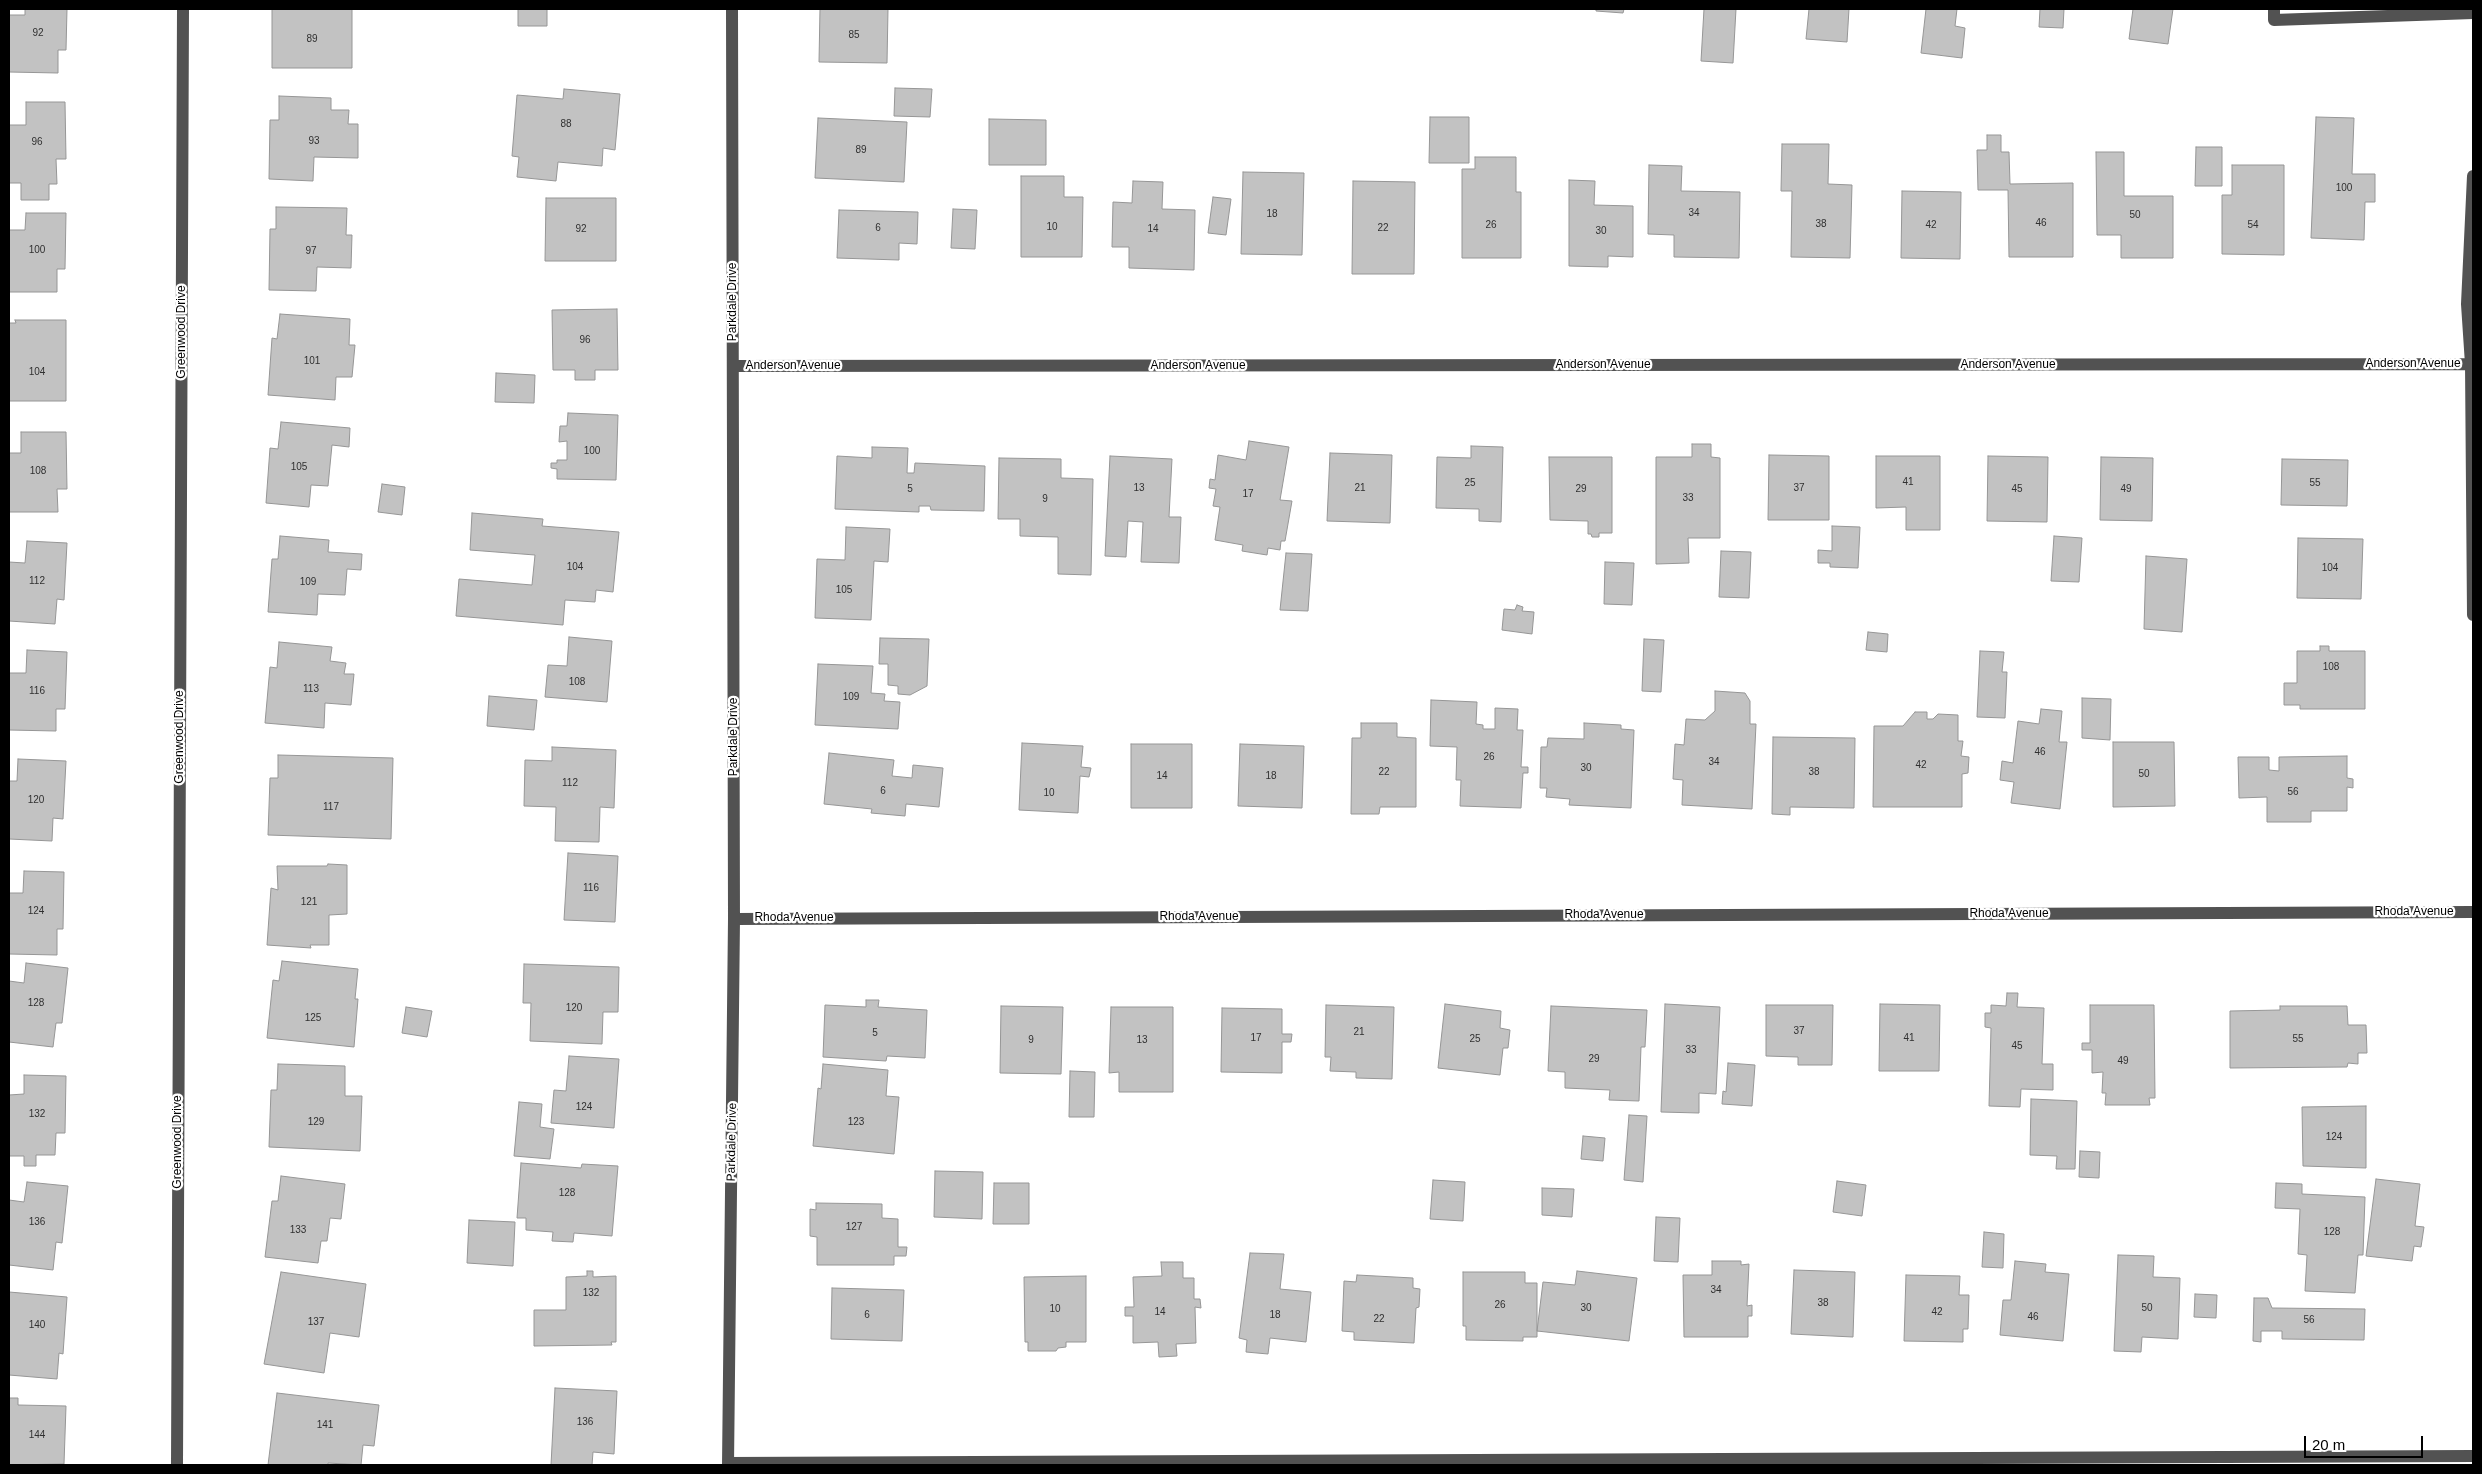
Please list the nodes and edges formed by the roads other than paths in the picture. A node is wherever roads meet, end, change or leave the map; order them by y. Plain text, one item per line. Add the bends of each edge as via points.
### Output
1 (183, 9) edge
2 (732, 9) edge
3 (2274, 9) edge
4 (2473, 13) edge
5 (2473, 176) edge
6 (2472, 364) edge
7 (733, 366) junction
8 (2473, 615) edge
9 (2473, 912) edge
10 (734, 919) junction
11 (2473, 1456) edge
12 (728, 1464) edge
13 (177, 1465) edge

1 - 13 street, Greenwood Drive
2 - 7 street, Parkdale Drive
3 - 4 street via 2274,20
5 - 6 street via 2467,304
6 - 7 street, Anderson Avenue
6 - 8 street
7 - 10 street, Parkdale Drive
9 - 10 street, Rhoda Avenue
10 - 12 street, Parkdale Drive
11 - 12 street

